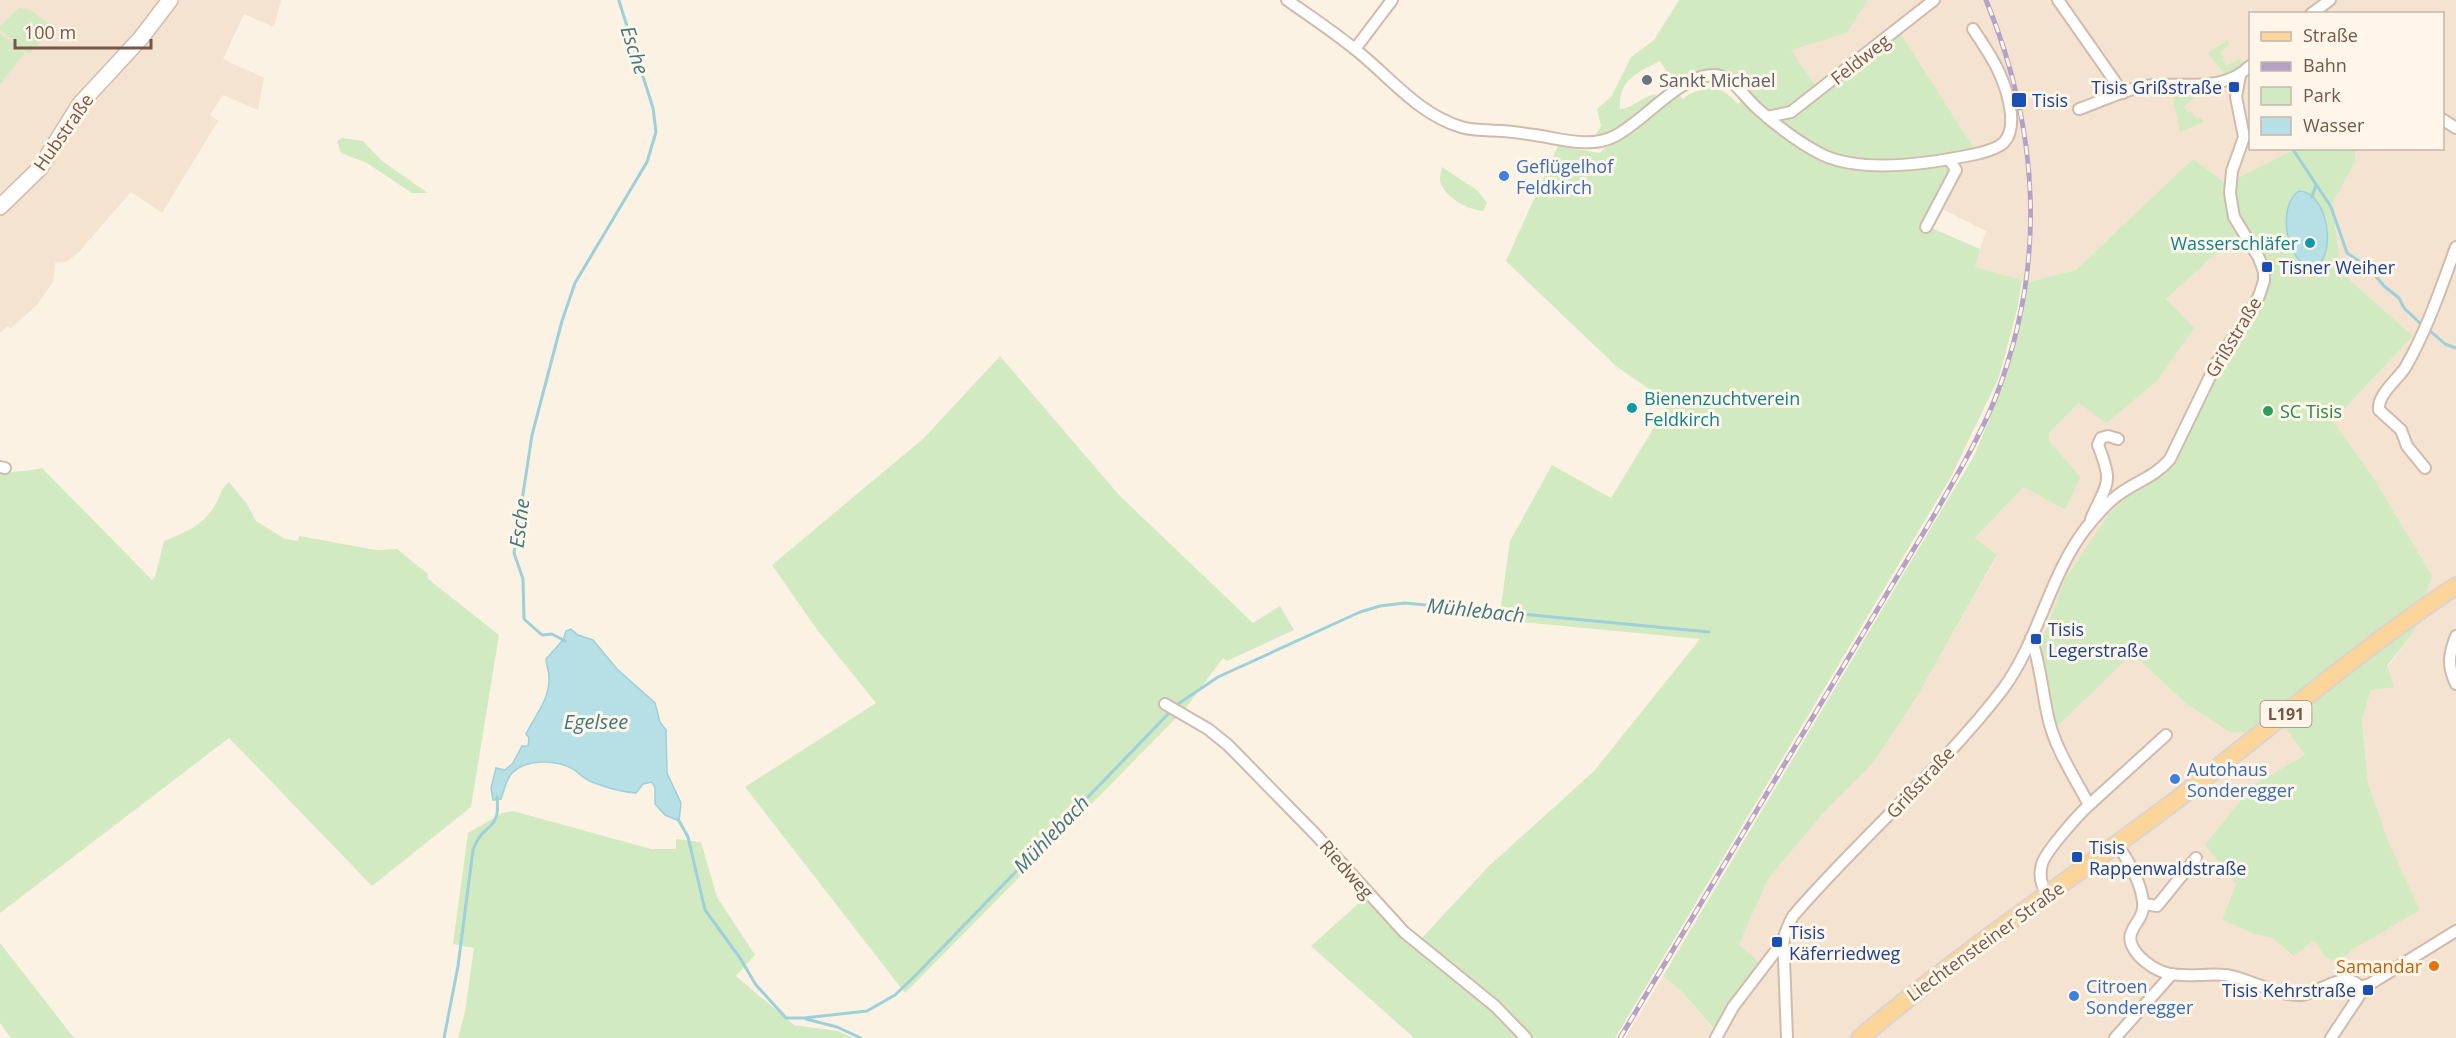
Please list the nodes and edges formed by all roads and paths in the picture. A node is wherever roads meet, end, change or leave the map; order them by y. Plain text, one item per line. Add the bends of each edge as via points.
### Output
1 (170, 0) edge
2 (1287, 0) edge
3 (1392, 0) edge
4 (1934, 0) edge
5 (2058, 0) edge
6 (2330, 0) edge
7 (2313, 12) edge
8 (1973, 29) dead end
9 (1355, 49) junction
10 (2249, 67) edge
11 (2240, 75) junction
12 (2217, 84) junction
13 (2123, 93) junction
14 (2236, 97) junction
15 (2079, 109) dead end
16 (1784, 115) junction
17 (1767, 117) junction
18 (1784, 131) junction
19 (1949, 159) junction
20 (0, 207) edge
21 (1926, 226) dead end
22 (2456, 247) edge
23 (2118, 438) dead end
24 (2425, 468) dead end
25 (2088, 526) junction
26 (2456, 587) edge
27 (2456, 636) edge
28 (2031, 638) junction
29 (2456, 684) edge
30 (1171, 707) dead end
31 (2166, 735) dead end
32 (2089, 805) junction
33 (2117, 844) junction
34 (2196, 858) dead end
35 (2048, 895) junction
36 (2144, 904) junction
37 (2456, 932) edge
38 (1782, 946) junction
39 (2172, 974) junction
40 (2360, 987) junction
41 (1526, 1038) edge
42 (1716, 1038) edge
43 (1787, 1038) edge
44 (1860, 1038) edge
45 (2115, 1038) edge
46 (2331, 1038) edge

1 - 20 street, Hubstraße via 80,104 40,168
2 - 9 street
3 - 9 street
4 - 16 street, Feldweg
5 - 13 street
6 - 7 street
8 - 19 street via 2004,80 2011,118 2009,137 2004,144 1987,151
9 - 17 street via 1427,112 1464,128 1586,143 1599,141 1614,137 1642,119 1670,93 1714,75 1728,79
10 - 11 street
11 - 12 street
11 - 14 street, Grißstraße
12 - 13 street via 2143,87
12 - 14 street
13 - 15 street
14 - 25 street, Grißstraße via 2244,137 2232,171 2230,193 2234,217 2264,272 2259,296 2217,362 2170,459 2161,470 2117,495
16 - 17 street, Feldweg
16 - 18 street
17 - 18 street
18 - 19 street via 1837,160 1897,165
19 - 21 street via 1956,170
22 - 24 street via 2425,326 2404,368 2378,406 2401,430 2407,446
23 - 25 street, Grißstraße via 2101,438 2098,445 2107,468 2108,484
25 - 28 street, Grißstraße via 2060,570
26 - 33 main road, Liechtensteiner Straße / L191 via 2366,650
27 - 29 street via 2449,668
28 - 32 street via 2055,741
28 - 38 street, Grißstraße via 2004,687 1978,719 1793,916
30 - 41 street, Riedweg via 1228,745 1404,932 1482,995
31 - 32 street
32 - 35 street via 2042,861 2042,884
33 - 35 main road, Liechtensteiner Straße / L191
33 - 36 street via 2132,870
34 - 36 street via 2157,906
35 - 44 main road, Liechtensteiner Straße / L191 via 1942,970
36 - 39 street via 2130,942 2144,961
37 - 40 street
38 - 42 street via 1733,1007
38 - 43 street, Grißstraße
39 - 40 street via 2228,975 2296,995 2313,993 2340,981 2353,981
39 - 45 street
40 - 46 street via 2359,996

